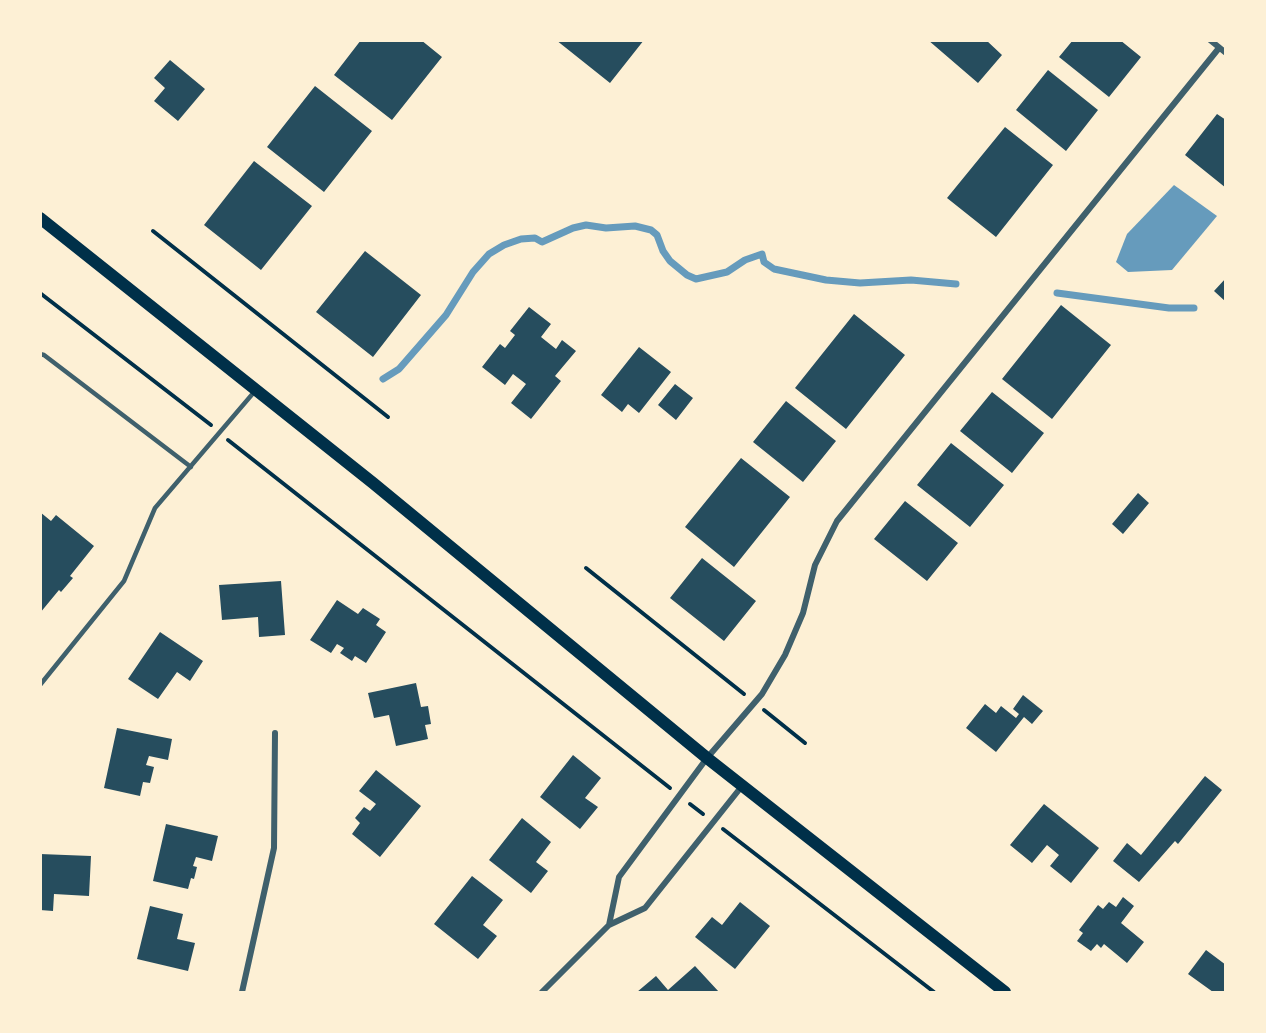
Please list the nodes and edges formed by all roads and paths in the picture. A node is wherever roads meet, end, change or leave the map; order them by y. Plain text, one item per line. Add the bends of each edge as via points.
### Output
1 (1210, 40) edge
2 (1219, 48) junction
3 (1226, 53) edge
4 (40, 218) edge
5 (153, 231) dead end
6 (40, 293) edge
7 (40, 354) edge
8 (256, 390) junction
9 (388, 417) dead end
10 (219, 433) junction
11 (191, 467) junction
12 (586, 568) dead end
13 (40, 685) edge
14 (754, 703) junction
15 (275, 733) dead end
16 (806, 743) dead end
17 (707, 758) junction
18 (742, 786) junction
19 (679, 796) junction
20 (713, 821) junction
21 (609, 925) junction
22 (242, 993) edge
23 (542, 993) edge
24 (933, 993) edge
25 (1005, 993) edge

1 - 2 street
2 - 3 street
2 - 14 street via 837,521 815,565 803,613 785,655
4 - 8 main road
5 - 9 path
6 - 10 path
7 - 11 lane
8 - 10 lane
8 - 17 main road
10 - 11 lane
10 - 19 path
11 - 13 lane via 155,508 124,580
12 - 14 path
14 - 16 path
14 - 17 street
15 - 22 street via 274,848
17 - 18 main road
17 - 19 street
18 - 20 street
18 - 25 main road
19 - 20 path
19 - 21 street via 619,877
20 - 21 street via 645,908
20 - 24 path
21 - 23 street

